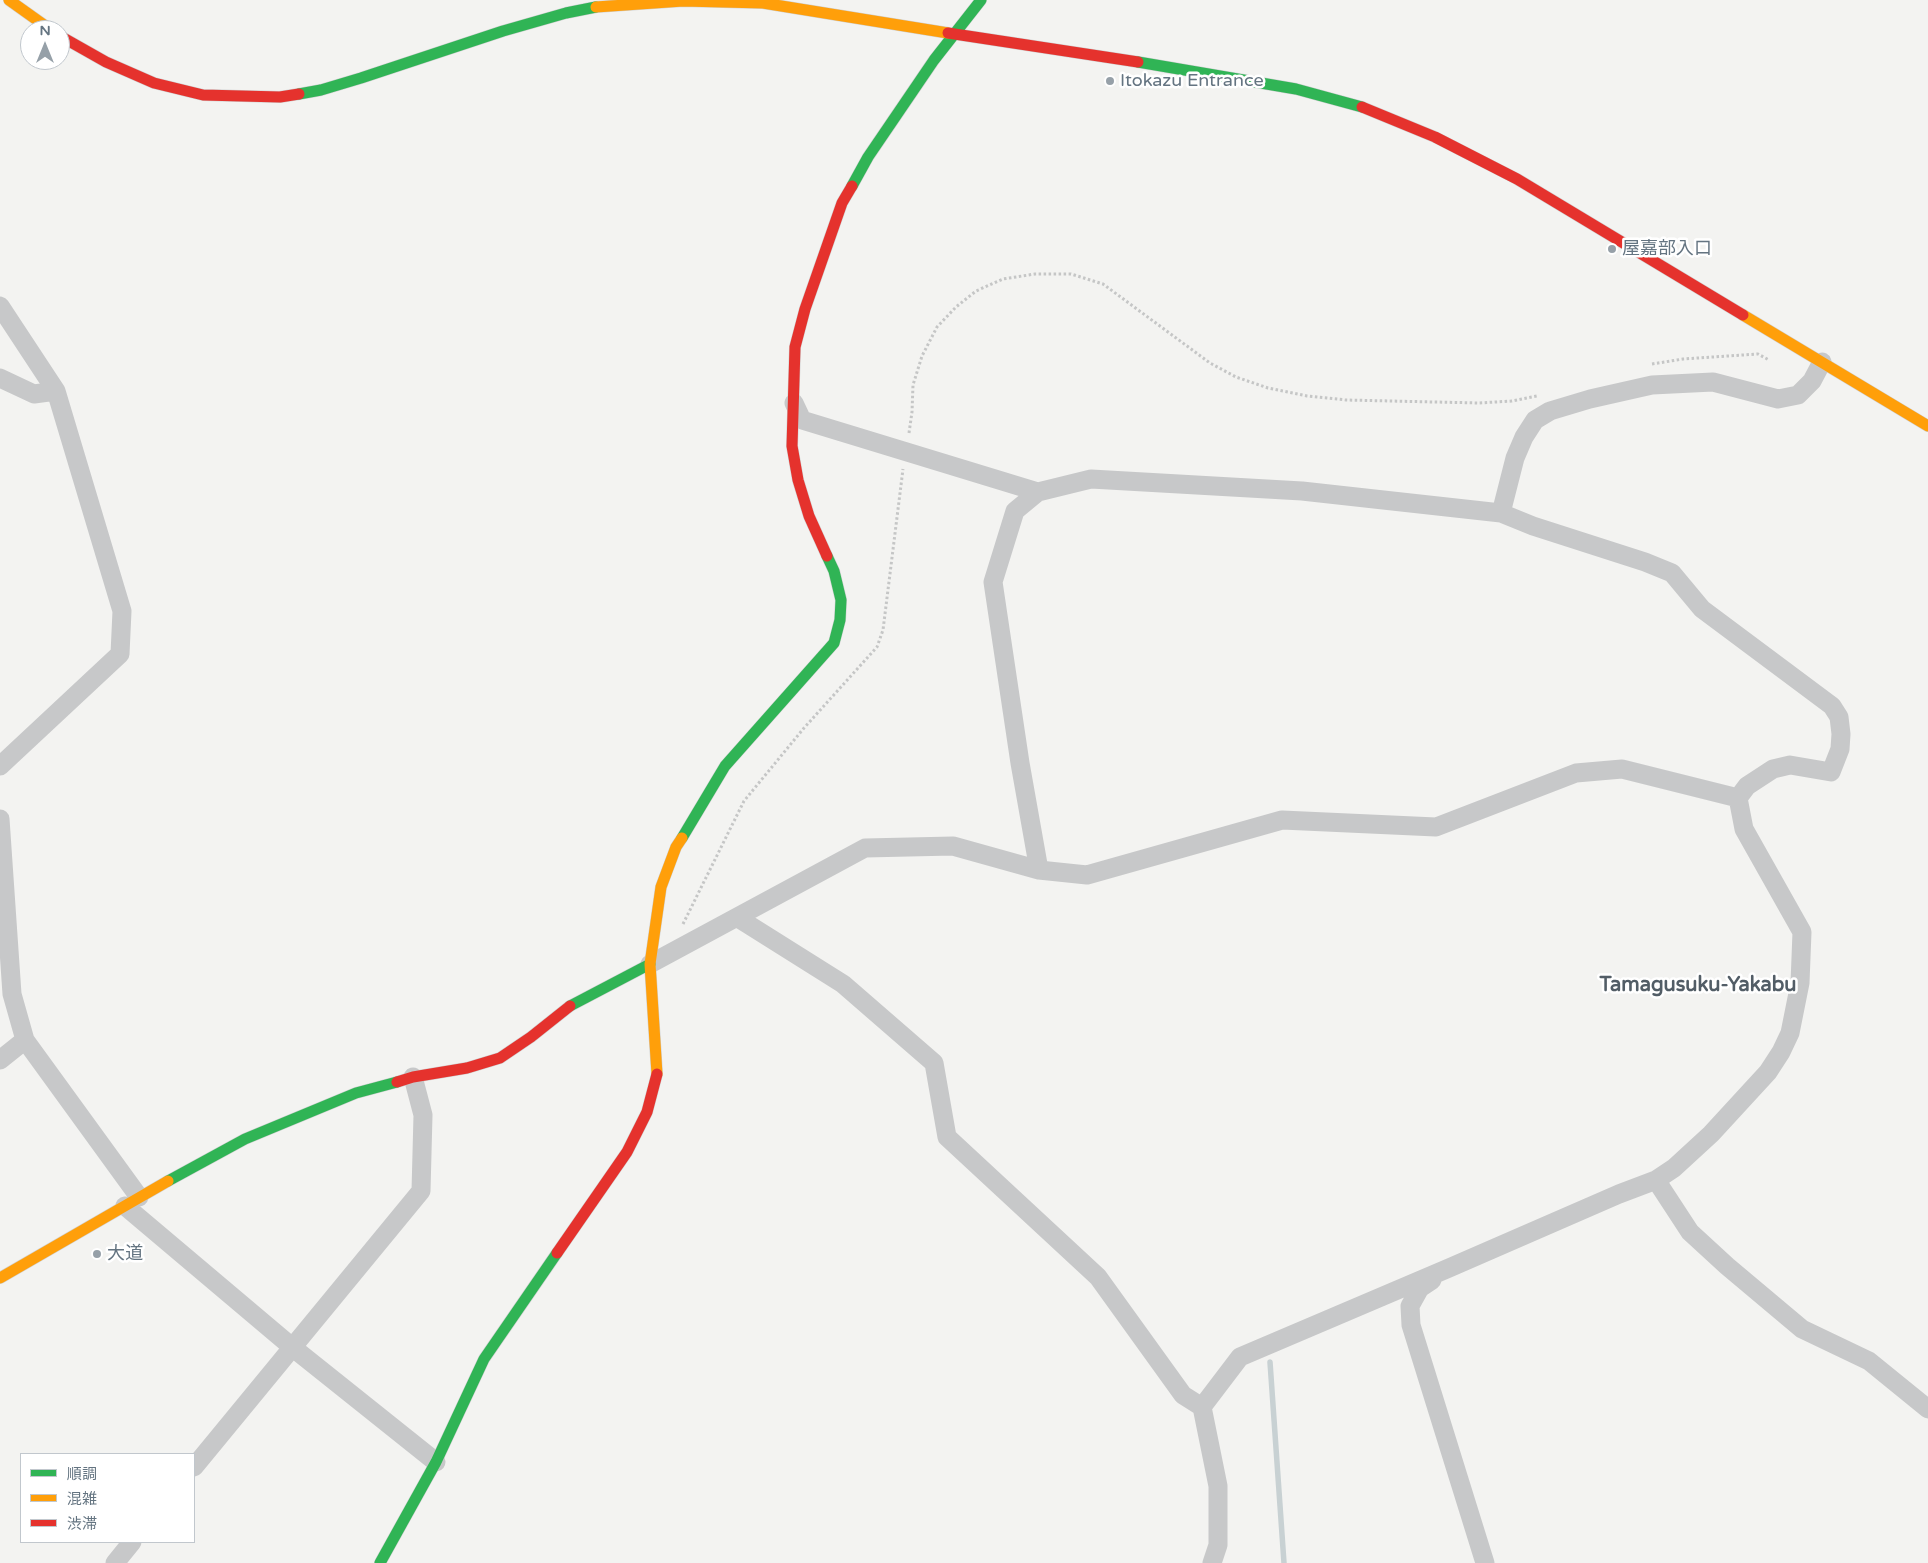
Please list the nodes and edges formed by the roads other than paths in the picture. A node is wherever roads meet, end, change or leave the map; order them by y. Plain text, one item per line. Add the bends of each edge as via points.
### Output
1 (9, 0) edge
2 (982, 0) edge
3 (683, 1) edge
4 (37, 20) edge
5 (955, 33) junction
6 (70, 42) edge
7 (0, 306) edge
8 (1822, 362) junction
9 (0, 378) edge
10 (56, 391) junction
11 (794, 403) junction
12 (1928, 426) edge
13 (1038, 492) junction
14 (1500, 513) junction
15 (0, 766) edge
16 (1738, 798) junction
17 (0, 819) edge
18 (1039, 870) junction
19 (738, 918) junction
20 (650, 964) junction
21 (25, 1040) junction
22 (0, 1060) edge
23 (414, 1077) junction
24 (1656, 1180) junction
25 (132, 1202) junction
26 (1449, 1268) junction
27 (0, 1278) edge
28 (292, 1347) junction
29 (1202, 1407) junction
30 (1928, 1409) edge
31 (436, 1462) junction
32 (195, 1466) edge
33 (131, 1543) edge
34 (115, 1563) edge
35 (380, 1563) edge
36 (1212, 1563) edge
37 (1485, 1563) edge

1 - 4 street
2 - 5 street
3 - 5 street via 763,3
3 - 6 street via 596,7 566,13 353,81 280,97 203,94 154,83
5 - 8 street via 1234,76 1296,89 1386,116 1517,179
5 - 11 street via 868,157 842,204 795,347
7 - 10 street
8 - 12 street
8 - 14 street via 1812,381 1798,395 1778,399 1713,382 1652,385 1550,411 1536,420 1524,437 1514,458
9 - 10 street via 34,394
10 - 15 street via 122,610 120,654
11 - 13 street via 802,420
11 - 20 street via 792,446 798,480 808,516 834,571 841,600 840,620 834,643 725,766 680,840 661,887
13 - 14 street via 1091,479 1302,491
13 - 18 street via 1015,511 993,582
14 - 16 street via 1672,574 1702,609 1832,706 1839,717 1842,734 1831,772 1790,765 1773,769 1747,786
16 - 18 street via 1622,770 1576,773 1436,827 1282,820 1087,875
16 - 24 street via 1744,829 1802,932 1800,983 1790,1033 1768,1072 1711,1134
17 - 21 street via 12,994
18 - 19 street via 953,846 865,848
19 - 20 street
19 - 29 street via 843,984 934,1063 947,1136 1098,1277 1184,1395
20 - 23 street via 564,1009 500,1058 467,1068
20 - 31 street via 658,1071 647,1112 627,1152 484,1359
21 - 22 street
21 - 25 street
23 - 25 street via 356,1093 245,1139
23 - 28 street via 422,1115 421,1191
24 - 26 street
24 - 30 street via 1690,1232 1727,1266 1802,1329 1869,1361
25 - 27 street
25 - 28 street
26 - 29 street via 1240,1357
26 - 37 street via 1420,1288 1410,1306 1411,1325
28 - 31 street
28 - 32 street
29 - 36 street via 1218,1486 1218,1545
31 - 35 street
33 - 34 street

